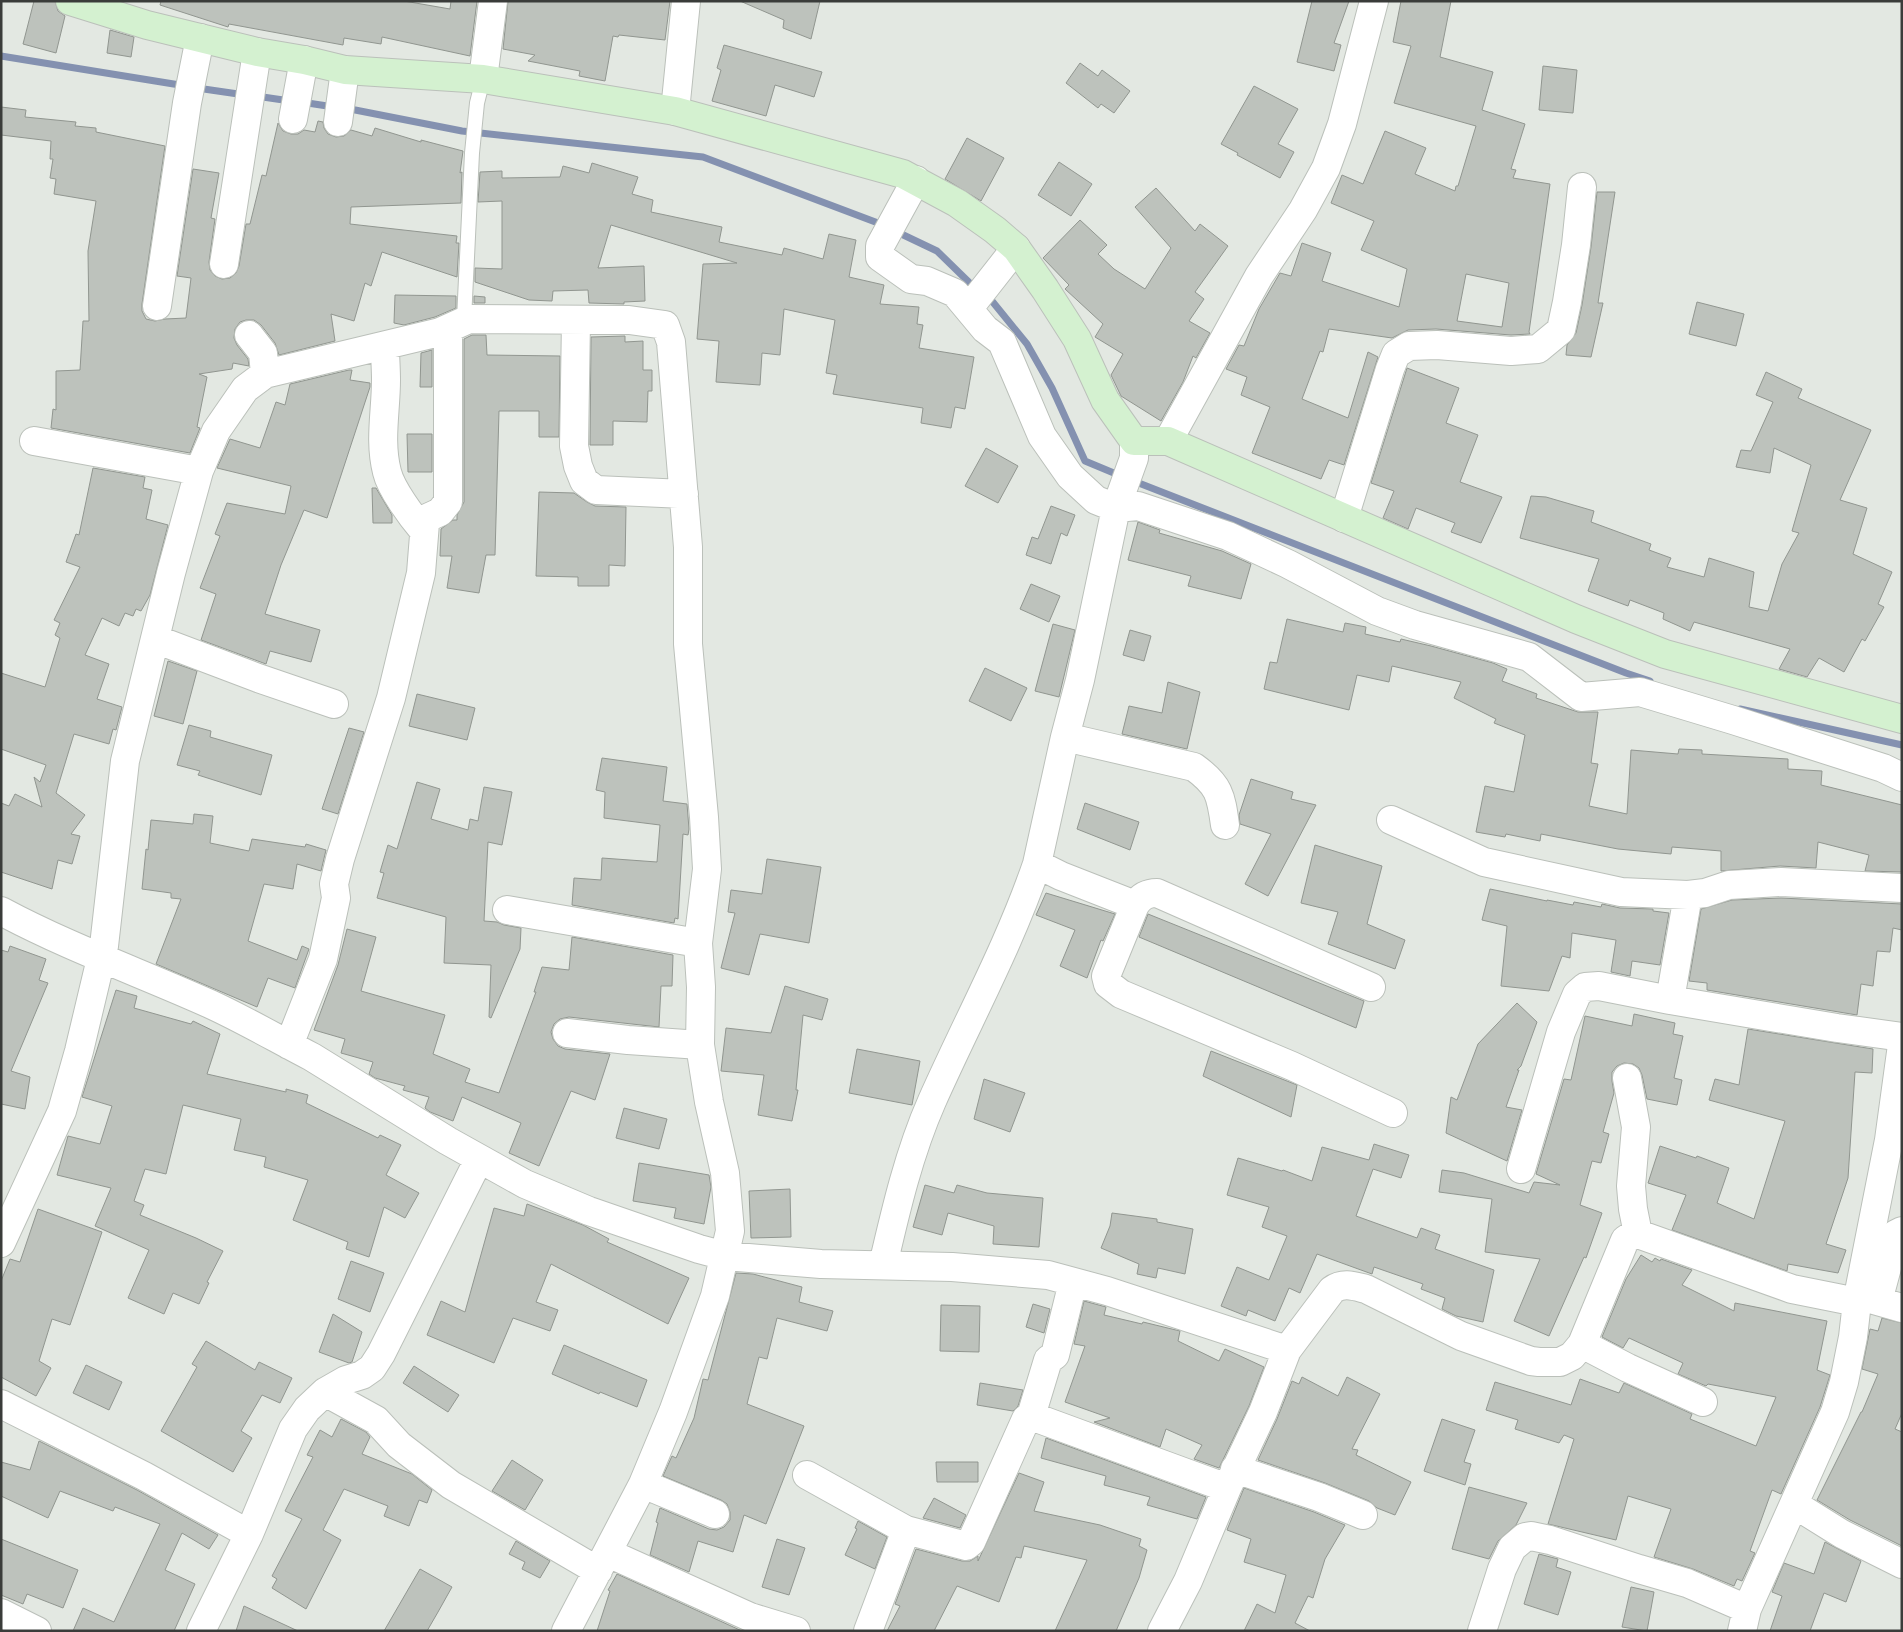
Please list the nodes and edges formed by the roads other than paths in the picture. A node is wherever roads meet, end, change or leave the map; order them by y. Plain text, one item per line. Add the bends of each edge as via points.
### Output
1 (70, 1) edge
2 (493, 1) edge
3 (686, 1) edge
4 (1374, 1) edge
5 (200, 38) junction
6 (257, 52) junction
7 (480, 91) junction
8 (674, 111) junction
9 (1582, 187) dead end
10 (913, 188) junction
11 (1011, 254) junction
12 (224, 264) dead end
13 (972, 303) junction
14 (157, 306) dead end
15 (576, 320) junction
16 (456, 325) junction
17 (250, 335) dead end
18 (385, 346) junction
19 (265, 374) junction
20 (34, 441) dead end
21 (1168, 441) junction
22 (1134, 450) junction
23 (199, 471) junction
24 (684, 494) junction
25 (1116, 508) junction
26 (1344, 518) junction
27 (423, 530) junction
28 (155, 639) junction
29 (334, 704) dead end
30 (1902, 719) edge
31 (1065, 737) junction
32 (1902, 777) edge
33 (1390, 820) dead end
34 (1225, 825) dead end
35 (1037, 864) junction
36 (1902, 888) edge
37 (1688, 895) junction
38 (1135, 905) junction
39 (507, 910) dead end
40 (1, 911) edge
41 (698, 943) junction
42 (101, 958) junction
43 (1372, 987) dead end
44 (1670, 1000) junction
45 (567, 1033) dead end
46 (1902, 1037) edge
47 (700, 1044) junction
48 (289, 1045) junction
49 (1902, 1045) edge
50 (1628, 1078) dead end
51 (1393, 1114) dead end
52 (479, 1159) junction
53 (1521, 1168) dead end
54 (1902, 1231) edge
55 (1638, 1234) junction
56 (1, 1243) edge
57 (1878, 1255) junction
58 (725, 1256) junction
59 (884, 1265) junction
60 (1073, 1282) junction
61 (1874, 1302) edge
62 (1582, 1344) junction
63 (1287, 1350) junction
64 (325, 1392) junction
65 (1703, 1402) dead end
66 (1, 1404) edge
67 (1031, 1416) junction
68 (807, 1475) dead end
69 (1231, 1479) junction
70 (643, 1484) junction
71 (1794, 1504) junction
72 (715, 1514) dead end
73 (1363, 1515) dead end
74 (906, 1530) junction
75 (249, 1534) junction
76 (603, 1562) junction
77 (1902, 1564) edge
78 (1, 1613) edge
79 (1745, 1620) edge
80 (37, 1631) edge
81 (201, 1631) edge
82 (566, 1631) edge
83 (796, 1631) edge
84 (868, 1631) edge
85 (1162, 1631) edge
86 (1482, 1631) edge

1 - 5 main road
2 - 7 street
3 - 8 street
4 - 21 street via 1342,124 1326,168 1303,210 1259,276
5 - 6 main road
5 - 14 street via 187,103
6 - 7 main road via 298,91 341,101
6 - 12 street
7 - 8 main road
7 - 16 lane
8 - 10 main road via 904,174
9 - 26 street via 1561,330 1538,349 1511,351 1409,346 1396,354
10 - 11 main road via 970,212 1000,234
10 - 13 street via 880,246 880,257 911,279 927,280
11 - 13 street
11 - 22 main road via 1045,289 1077,339 1105,400
13 - 25 street via 985,329 1002,342 1042,436 1070,476 1096,500
15 - 16 street
15 - 24 street via 629,320 665,325 671,342
15 - 24 street via 574,446 584,481 596,490
16 - 18 street
16 - 27 street via 448,502 440,512 427,518
17 - 19 street via 263,353
18 - 19 street
18 - 27 street via 382,422 387,473 409,514
19 - 23 street via 245,389 216,431
20 - 23 street
21 - 22 main road
21 - 26 main road
22 - 25 street
23 - 28 street
24 - 41 street via 688,547 688,644 706,870
25 - 31 street
25 - 32 street via 1138,506 1228,536 1377,611 1414,625 1529,657 1580,697 1640,692 1883,768
26 - 30 main road via 1665,654
27 - 48 street via 420,573 391,698 336,876 336,898 323,959
28 - 29 street
28 - 42 street via 125,761
31 - 34 street via 1194,767 1217,788
31 - 35 street
33 - 37 street via 1497,866 1620,892
35 - 38 street
35 - 59 street via 1003,950 932,1102 899,1199
36 - 37 street via 1781,882 1729,886
37 - 44 street
38 - 43 street via 1149,893 1157,893
38 - 51 street via 1111,960 1106,976 1108,984 1121,994 1292,1066
39 - 41 street
40 - 42 street
41 - 47 street
42 - 48 street via 212,1005
42 - 56 street via 62,1111
44 - 46 street
44 - 53 street via 1599,986 1579,991 1562,1032
45 - 47 street
47 - 58 street via 725,1174 730,1230
48 - 52 street
49 - 57 street
50 - 55 street via 1636,1128 1631,1186
52 - 58 street via 525,1184 589,1211
52 - 64 street via 372,1368
54 - 57 street
55 - 61 street via 1792,1288
55 - 62 street via 1625,1240
57 - 61 street
58 - 59 street via 821,1264
58 - 70 street via 715,1296 677,1404
59 - 60 street via 1048,1275
60 - 63 street
60 - 67 street via 1055,1355 1048,1360
61 - 71 street via 1853,1337 1835,1412
62 - 63 street via 1564,1361 1531,1361 1461,1336 1366,1289 1345,1284 1332,1290
62 - 65 street
63 - 69 street via 1263,1412
64 - 75 street via 293,1429
64 - 76 street via 376,1420 399,1445 451,1485
66 - 75 street via 144,1476
67 - 69 street
67 - 74 street via 1026,1419 971,1542 966,1546
68 - 74 street
69 - 73 street via 1319,1497
69 - 85 street via 1188,1581
70 - 72 street
70 - 76 street
71 - 77 street via 1842,1534
71 - 79 street
74 - 84 street
75 - 81 street
76 - 82 street
76 - 83 street
78 - 80 street
79 - 86 street via 1687,1583 1531,1536 1512,1548

